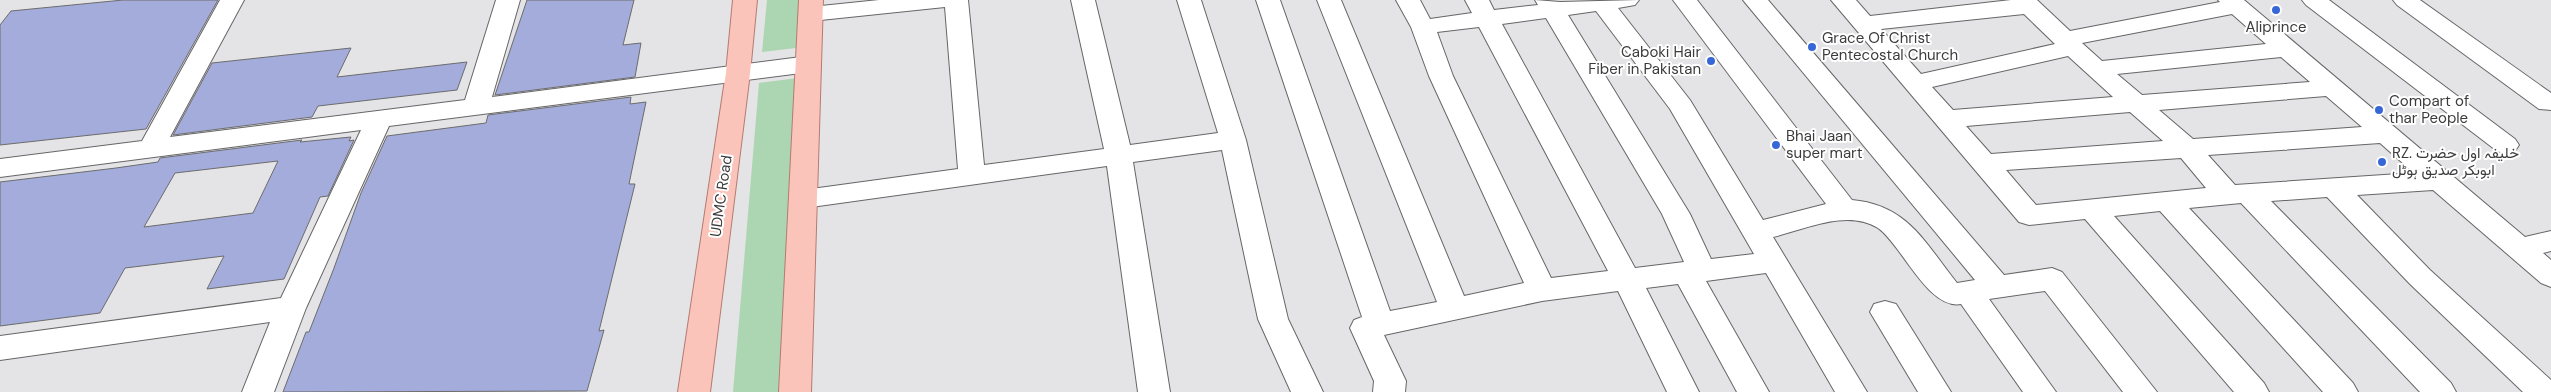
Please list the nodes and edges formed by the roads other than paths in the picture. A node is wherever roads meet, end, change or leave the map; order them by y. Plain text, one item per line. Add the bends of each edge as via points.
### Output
1 (232, 0) edge
2 (508, 0) edge
3 (745, 0) edge
4 (949, 0) edge
5 (956, 0) edge
6 (1083, 0) edge
7 (1189, 0) edge
8 (1268, 0) edge
9 (1329, 0) edge
10 (1408, 0) edge
11 (1627, 0) edge
12 (1685, 0) edge
13 (1755, 0) edge
14 (1843, 0) edge
15 (2314, 0) edge
16 (2405, 0) edge
17 (1602, 3) junction
18 (2027, 3) edge
19 (2233, 3) edge
20 (1550, 5) edge
21 (811, 7) edge
22 (1482, 9) edge
23 (1864, 24) junction
24 (1423, 27) junction
25 (2068, 43) junction
26 (2287, 50) junction
27 (809, 64) junction
28 (2096, 69) junction
29 (738, 73) junction
30 (1915, 83) junction
31 (2332, 88) junction
32 (2548, 103) dead end
33 (2138, 104) junction
34 (476, 107) junction
35 (1946, 119) junction
36 (380, 120) junction
37 (2386, 134) junction
38 (1233, 140) junction
39 (2506, 145) dead end
40 (2187, 148) junction
41 (151, 149) junction
42 (1119, 156) junction
43 (1984, 163) junction
44 (0, 168) edge
45 (972, 176) junction
46 (2440, 180) junction
47 (2334, 188) junction
48 (2238, 194) junction
49 (804, 199) junction
50 (2167, 202) junction
51 (1844, 209) junction
52 (2093, 210) junction
53 (1755, 232) junction
54 (2551, 241) edge
55 (2519, 249) junction
56 (1773, 262) junction
57 (1694, 272) junction
58 (2551, 276) edge
59 (1627, 280) junction
60 (1542, 290) junction
61 (1983, 290) junction
62 (291, 308) junction
63 (1454, 308) junction
64 (1885, 312) dead end
65 (1380, 325) junction
66 (0, 348) edge
67 (258, 392) edge
68 (694, 392) edge
69 (794, 392) edge
70 (1154, 392) edge
71 (1307, 392) edge
72 (1388, 392) edge
73 (1683, 392) edge
74 (1753, 392) edge
75 (1851, 392) edge
76 (1935, 392) edge
77 (2040, 392) edge
78 (2141, 392) edge
79 (2254, 392) edge
80 (2342, 392) edge
81 (2440, 392) edge
82 (2543, 392) edge

1 - 41 street
2 - 34 street
3 - 29 main road, UDMC Road
4 - 21 street
5 - 45 street
6 - 42 street
7 - 38 street
8 - 65 street
9 - 63 street
10 - 24 street
11 - 17 street
12 - 51 street
13 - 61 street
14 - 23 street
15 - 39 street
16 - 32 street
17 - 20 street
17 - 53 street via 1681,106
18 - 23 street
18 - 25 street
19 - 25 street
19 - 26 street
20 - 22 street
20 - 57 street via 1676,214
21 - 27 main road
22 - 24 street
22 - 59 street
23 - 30 street
24 - 60 street via 1442,76
25 - 28 street
25 - 30 street
26 - 28 street
26 - 31 street
27 - 29 street
27 - 49 main road
28 - 33 street
29 - 34 street
29 - 68 main road, UDMC Road
30 - 35 street
31 - 33 street
31 - 37 street
33 - 35 street
33 - 40 street
34 - 36 street
35 - 43 street
36 - 41 street
36 - 62 street
37 - 40 street
37 - 46 street
38 - 42 street
38 - 71 street via 1273,319
40 - 43 street
40 - 48 street
41 - 44 street
42 - 45 street
42 - 70 street
43 - 52 street via 2029,215
45 - 49 street
46 - 47 street
46 - 55 street
47 - 48 street
47 - 82 street via 2420,277
48 - 50 street
48 - 81 street
49 - 69 main road
50 - 52 street
50 - 80 street
51 - 53 street
51 - 61 street via 1870,210 1884,217 1947,291 1956,294
52 - 79 street
53 - 56 street
54 - 55 street
55 - 58 street
56 - 57 street
56 - 75 street
57 - 59 street
57 - 74 street
59 - 60 street
59 - 73 street
60 - 63 street
61 - 77 street
61 - 78 street via 2052,279
62 - 66 street
62 - 67 street
63 - 65 street
64 - 76 street
65 - 72 street via 1365,328 1390,381

